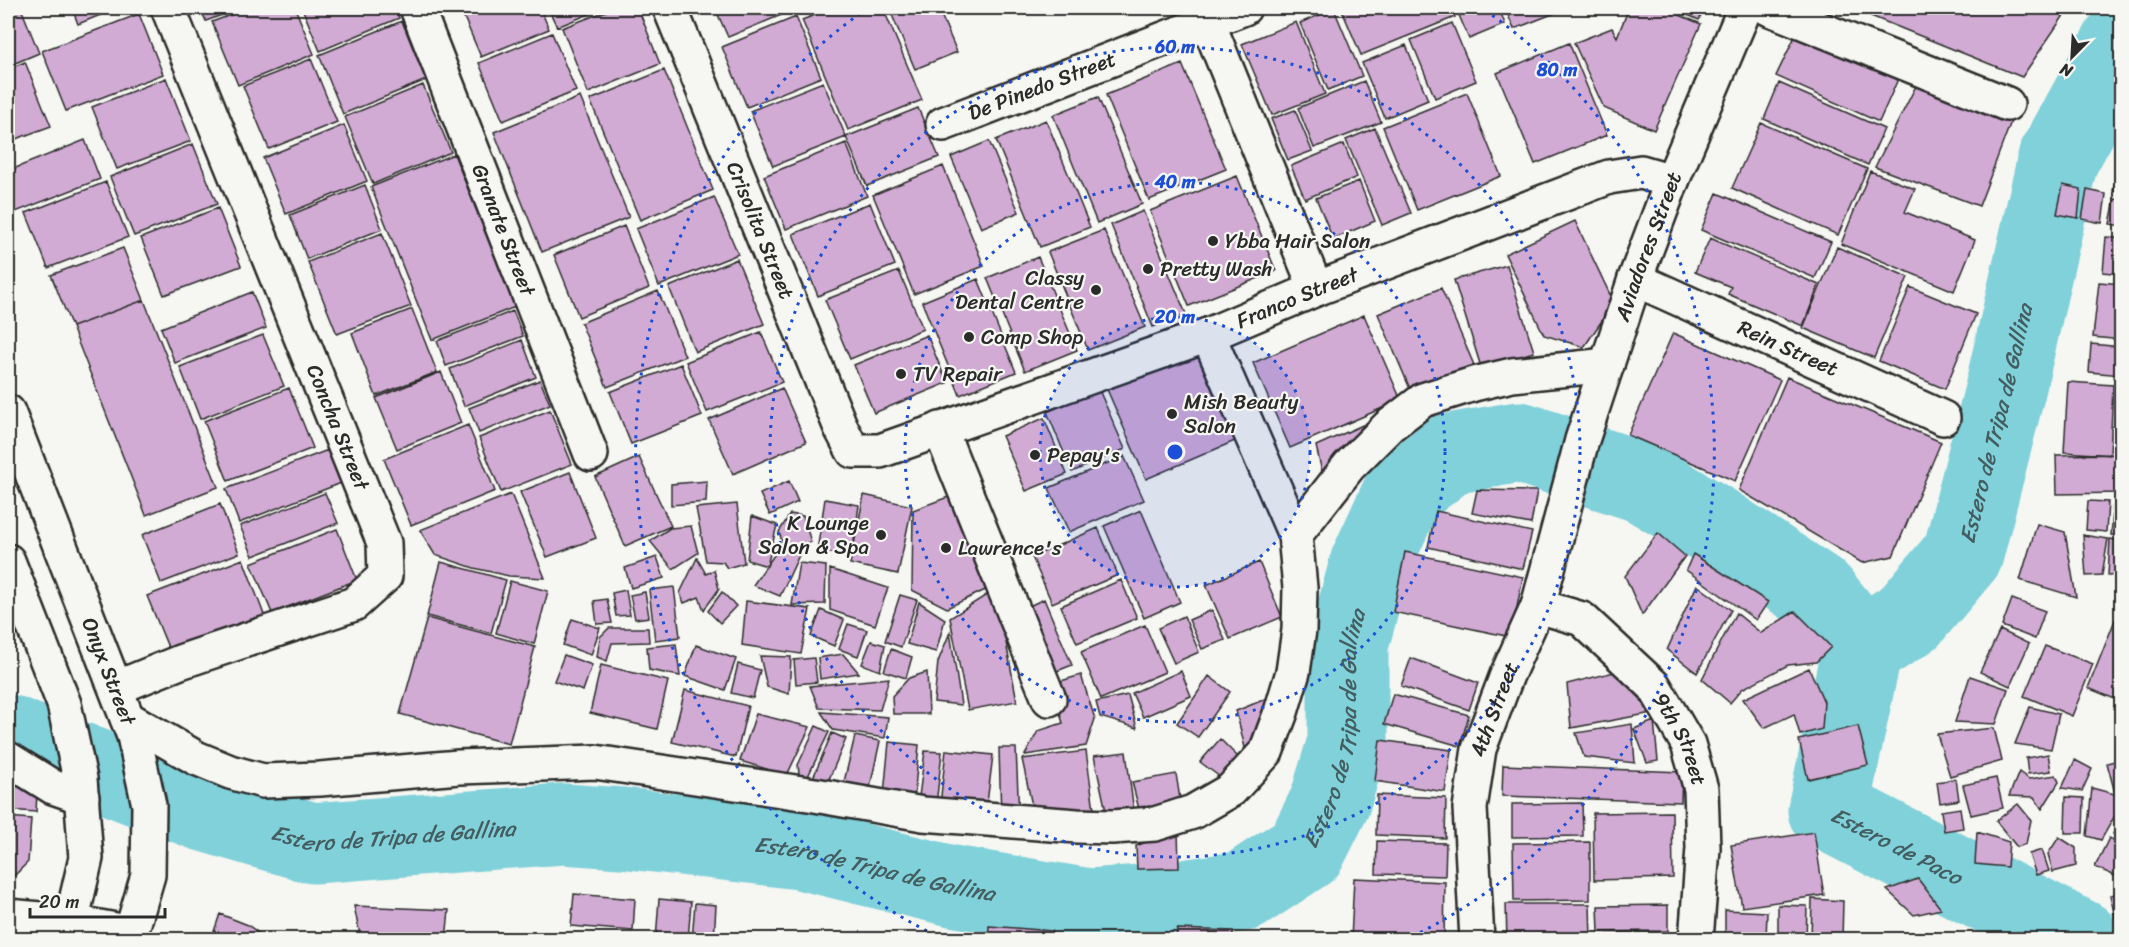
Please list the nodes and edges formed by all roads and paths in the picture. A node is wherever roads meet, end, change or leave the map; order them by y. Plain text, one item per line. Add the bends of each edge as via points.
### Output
1 (168, 8) edge
2 (417, 8) edge
3 (670, 8) edge
4 (1244, 8) edge
5 (1745, 8) edge
6 (1768, 8) edge
7 (1205, 14) edge
8 (2007, 104) dead end
9 (943, 124) dead end
10 (1671, 181) junction
11 (1635, 279) junction
12 (1316, 289) junction
13 (1208, 335) junction
14 (1607, 365) junction
15 (8, 412) edge
16 (1943, 418) dead end
17 (940, 429) junction
18 (853, 451) joint
19 (591, 454) dead end
20 (1568, 490) joint
21 (1295, 535) junction
22 (8, 561) edge
23 (1538, 606) junction
24 (1048, 699) dead end
25 (126, 714) junction
26 (8, 759) edge
27 (81, 788) junction
28 (8, 916) edge
29 (70, 931) edge
30 (131, 936) edge
31 (1477, 939) edge
32 (1696, 939) edge

1 - 25 street, Concha Street via 384,543 385,576 354,604 180,662
2 - 19 street, Granate Street
3 - 18 street, Crisolita Street
4 - 7 street, De Pinedo Street
5 - 10 street, Aviadores Street
6 - 8 street
7 - 9 street, De Pinedo Street
7 - 12 street
10 - 11 street, Aviadores Street
10 - 12 street, Franco Street via 1641,172 1609,177
11 - 14 street, Aviadores Street
11 - 16 street, Rein Street
12 - 13 street, Franco Street
13 - 17 street, Franco Street
13 - 21 street
14 - 20 street, Aviadores Street
14 - 21 street via 1512,375 1423,400 1389,426 1349,466
15 - 25 street, Onyx Street
17 - 18 street, Franco Street via 880,451
17 - 24 street
20 - 23 street, 4th Street
21 - 25 street via 1299,630 1293,672 1266,752 1231,790 1192,812 1155,824 1077,826 923,814 595,762 459,766 263,781 196,758
22 - 27 street via 64,704
23 - 31 street, 4th Street via 1479,749 1470,808
23 - 32 street, 9th Street via 1582,619 1654,686 1688,744 1701,789 1702,813
25 - 30 street, Onyx Street via 149,805 148,875
26 - 27 street via 52,787
27 - 29 street via 86,858
28 - 29 street
29 - 30 street

